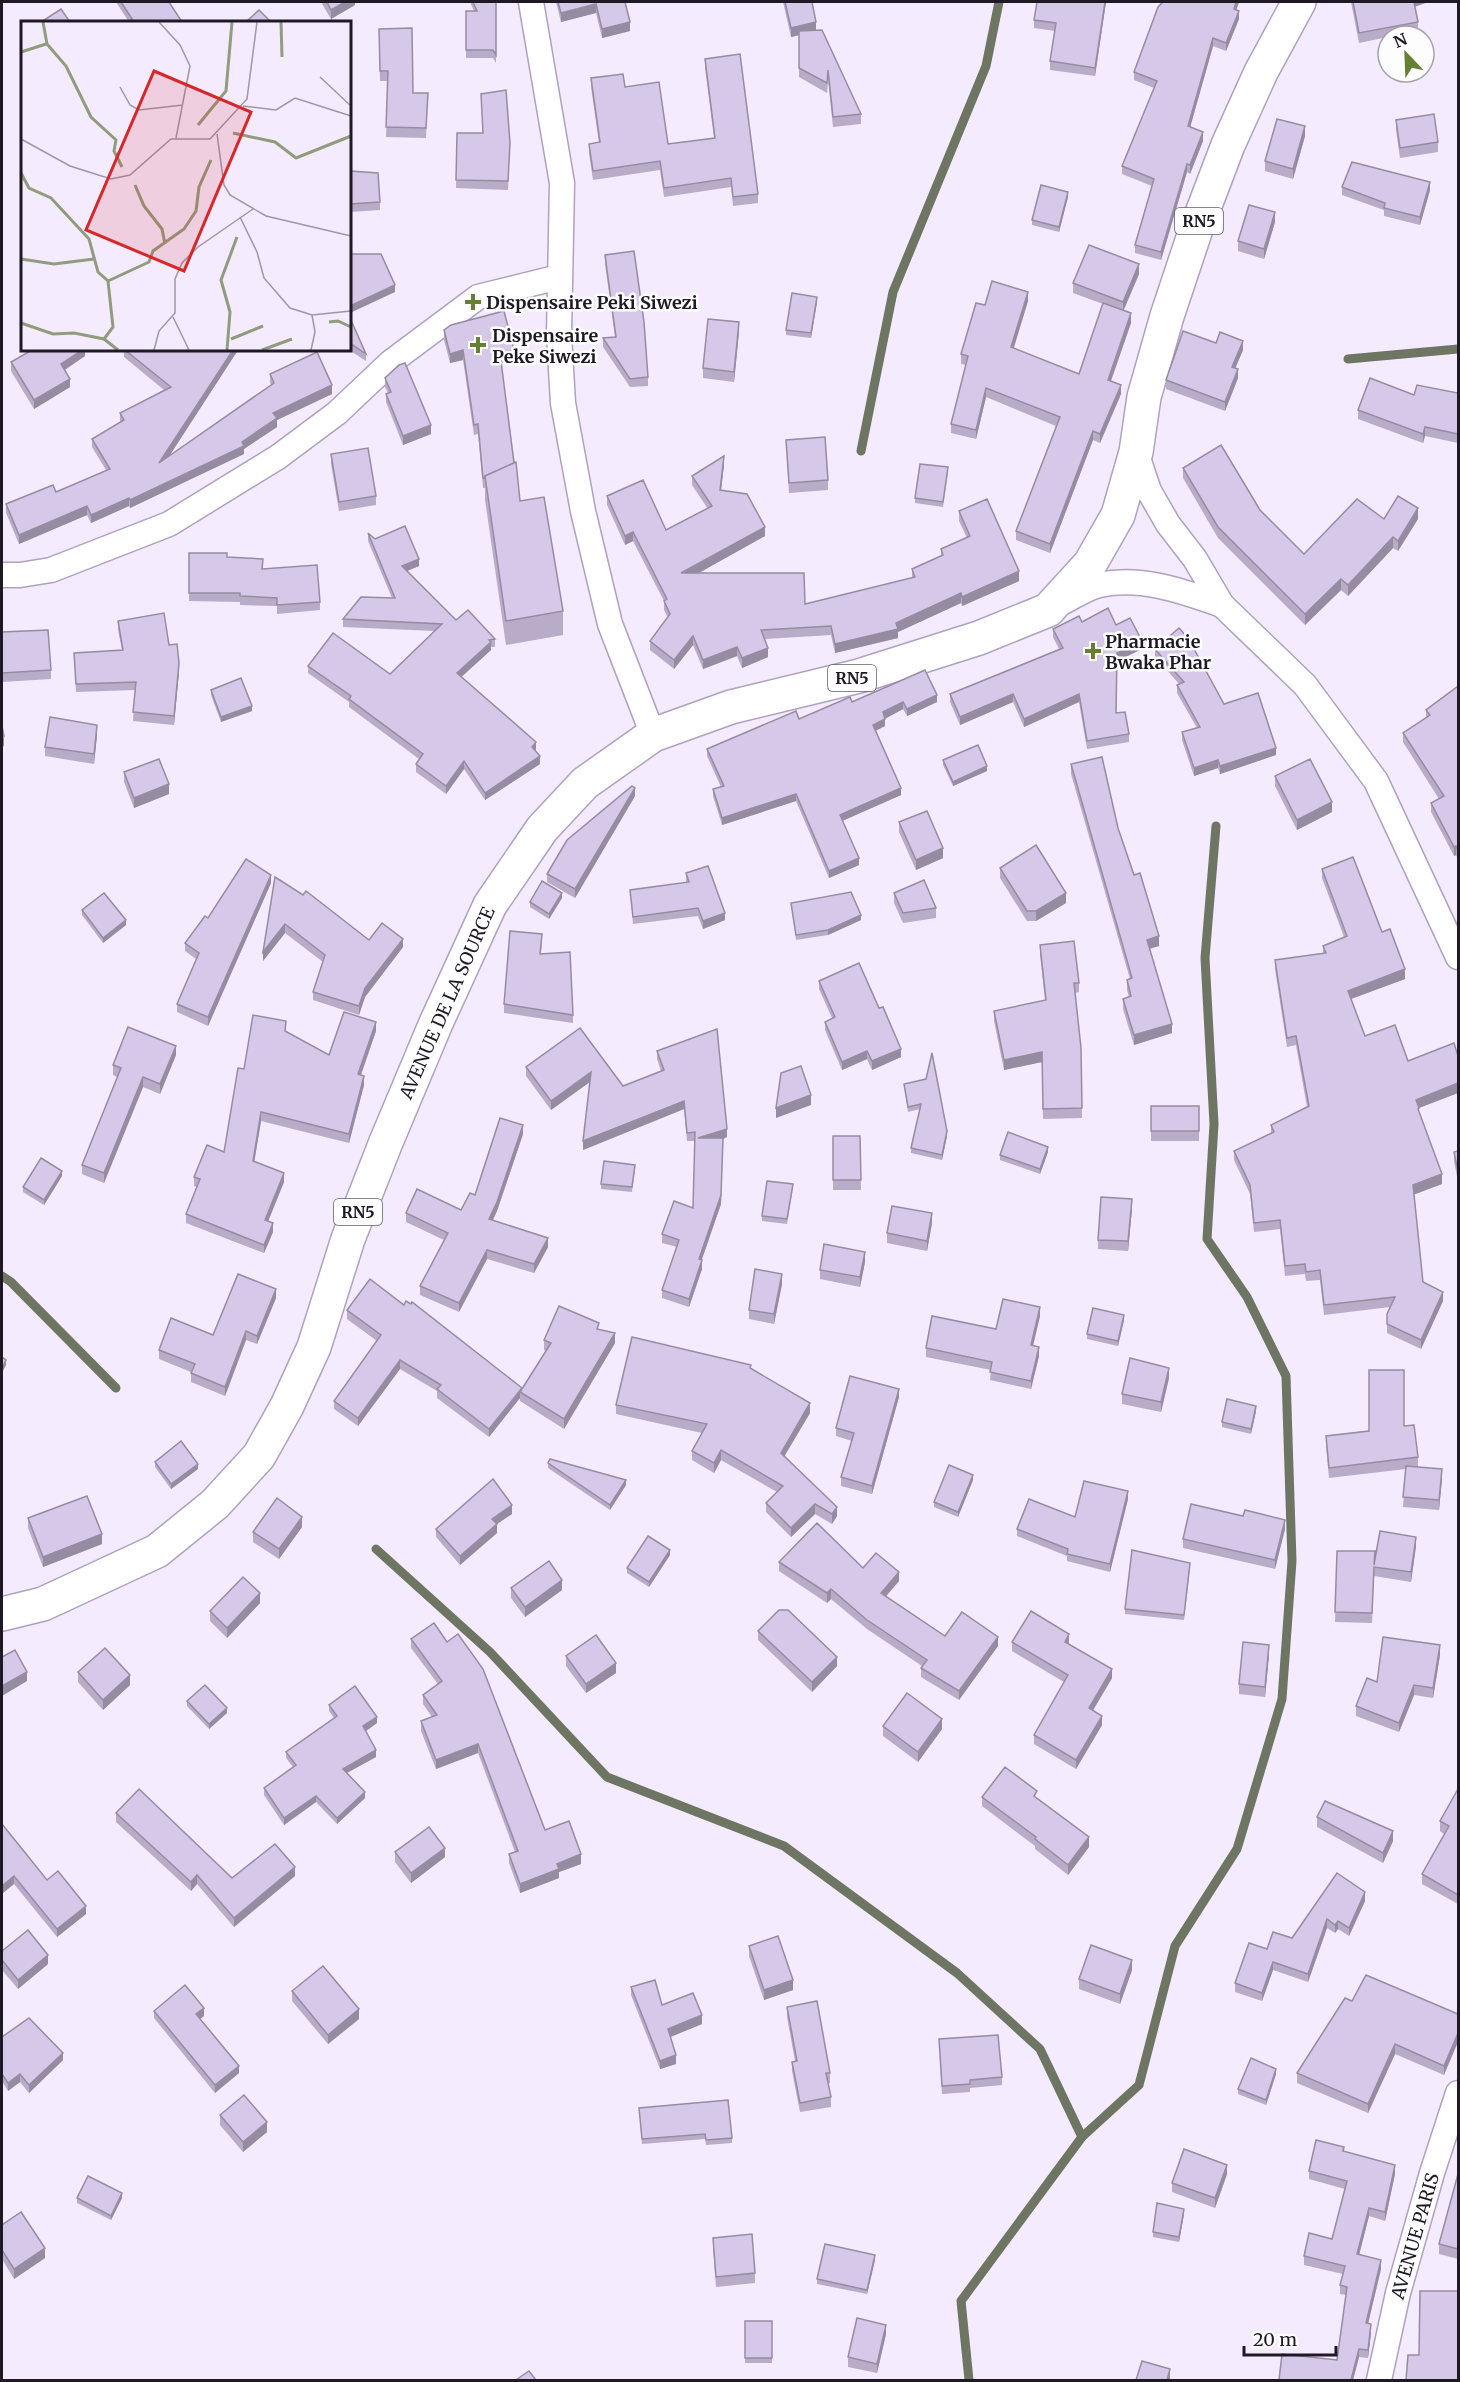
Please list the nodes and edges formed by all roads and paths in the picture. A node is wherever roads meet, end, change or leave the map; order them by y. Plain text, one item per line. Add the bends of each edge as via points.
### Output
1 (531, 2) edge
2 (1299, 2) edge
3 (559, 277) junction
4 (1136, 452) junction
5 (2, 575) edge
6 (1222, 605) junction
7 (1048, 610) junction
8 (653, 735) junction
9 (1458, 957) edge
10 (2, 1614) edge
11 (1458, 2094) edge
12 (1379, 2380) edge

1 - 3 street via 562,183
2 - 4 highway, RN5 via 1261,72 1196,229 1144,398
3 - 5 street via 478,297 391,362 337,413 278,457 169,524 51,570
3 - 8 street via 563,403 583,511 610,624
4 - 6 street via 1149,491
4 - 7 highway, AVENUE DE LA SOURCE / RN5 via 1118,515 1090,564
6 - 7 street via 1179,590 1142,583 1097,585
6 - 9 street via 1305,685 1376,781
7 - 8 highway, AVENUE DE LA SOURCE / RN5 via 979,638 859,676 731,707
8 - 10 highway, AVENUE DE LA SOURCE / RN5 via 585,783 542,829 490,905 378,1163 348,1239 314,1347 260,1456 215,1504 157,1551 43,1604
11 - 12 street, AVENUE PARIS via 1398,2293

